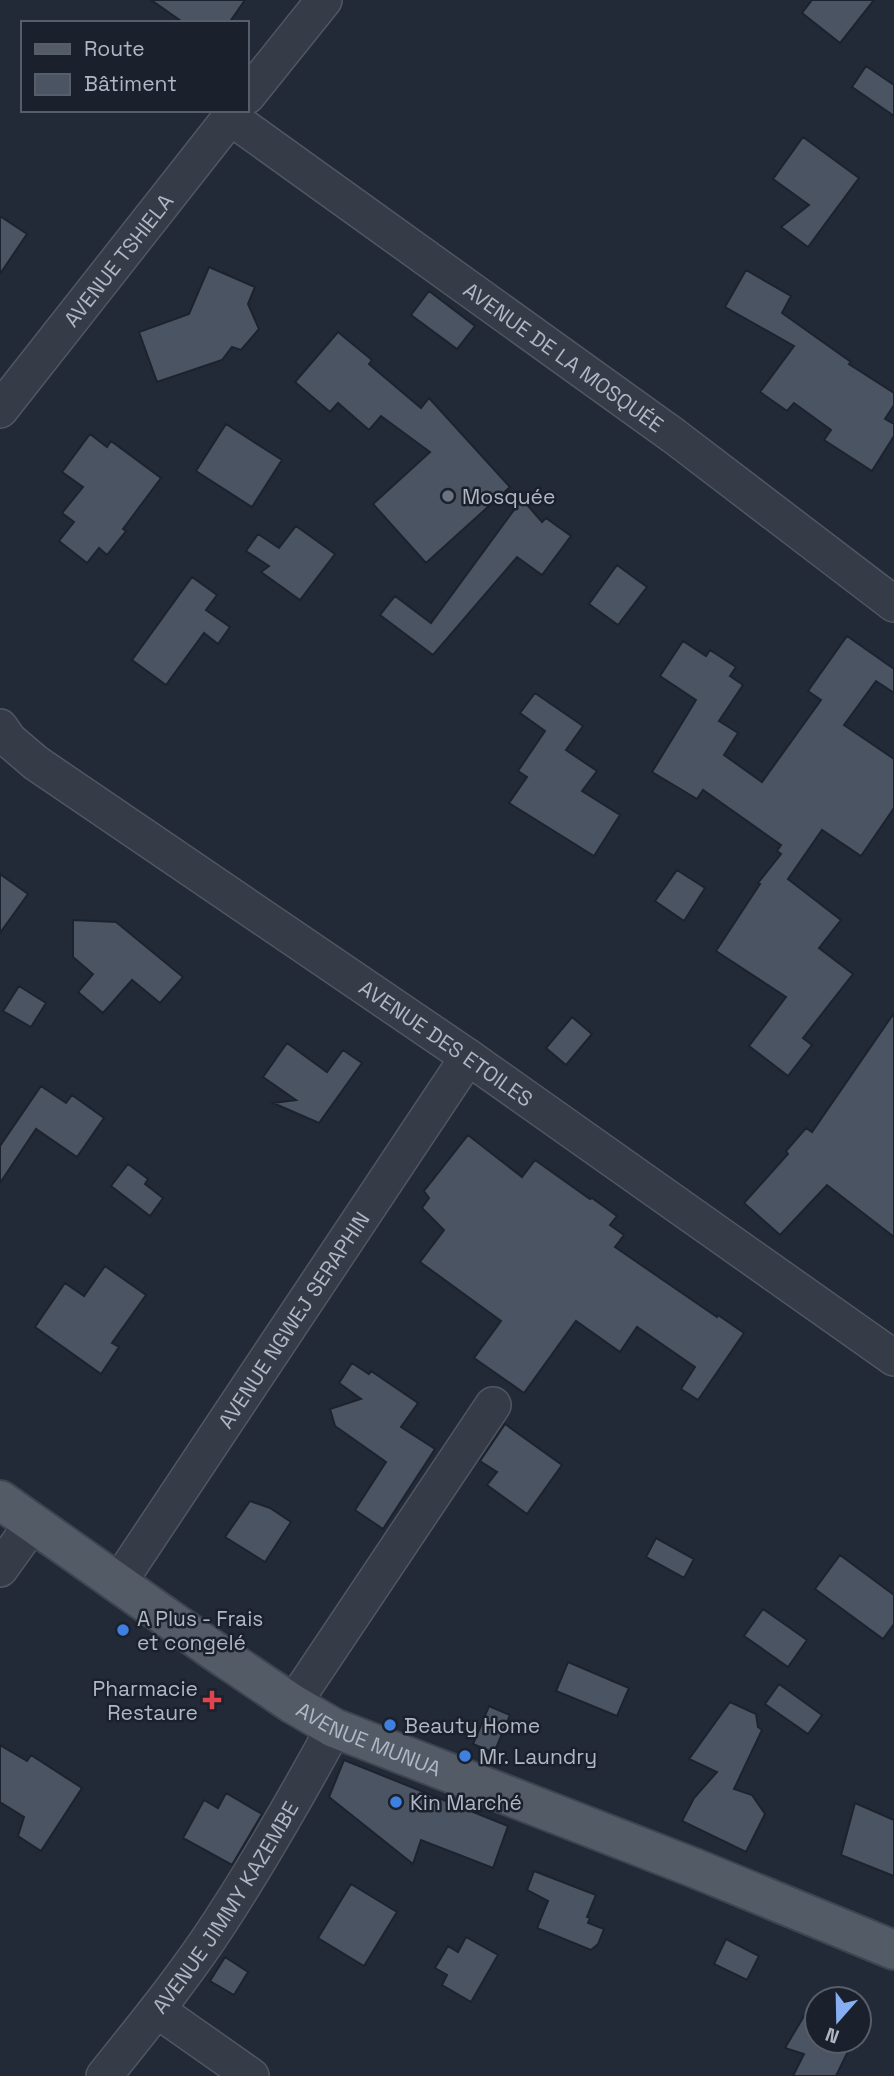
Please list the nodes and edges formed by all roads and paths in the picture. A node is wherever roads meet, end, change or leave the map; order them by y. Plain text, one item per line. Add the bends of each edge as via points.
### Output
1 (324, 0) edge
2 (248, 94) edge
3 (234, 112) edge
4 (242, 112) edge
5 (0, 410) edge
6 (894, 604) edge
7 (0, 727) edge
8 (467, 1057) junction
9 (894, 1358) edge
10 (493, 1405) dead end
11 (0, 1500) edge
12 (33, 1523) junction
13 (0, 1569) edge
14 (119, 1582) junction
15 (293, 1704) junction
16 (334, 1728) junction
17 (894, 1950) edge
18 (156, 2010) junction
19 (104, 2076) edge
20 (251, 2076) edge

1 - 2 street, AVENUE TSHIELA
3 - 5 street, AVENUE TSHIELA
4 - 6 street, AVENUE DE LA MOSQUÉE
7 - 8 street, AVENUE DES ETOILES via 36,763
8 - 9 street, AVENUE DES ETOILES
8 - 14 street, AVENUE NGWEJ SERAPHIN
10 - 15 street
11 - 12 main road, AVENUE MUNUA
12 - 13 street
12 - 14 main road, AVENUE MUNUA
14 - 15 main road, AVENUE MUNUA
15 - 16 main road, AVENUE MUNUA
16 - 17 main road, AVENUE MUNUA
16 - 18 street, AVENUE JIMMY KAZEMBE via 219,1923
18 - 19 street, AVENUE JIMMY KAZEMBE
18 - 20 street

